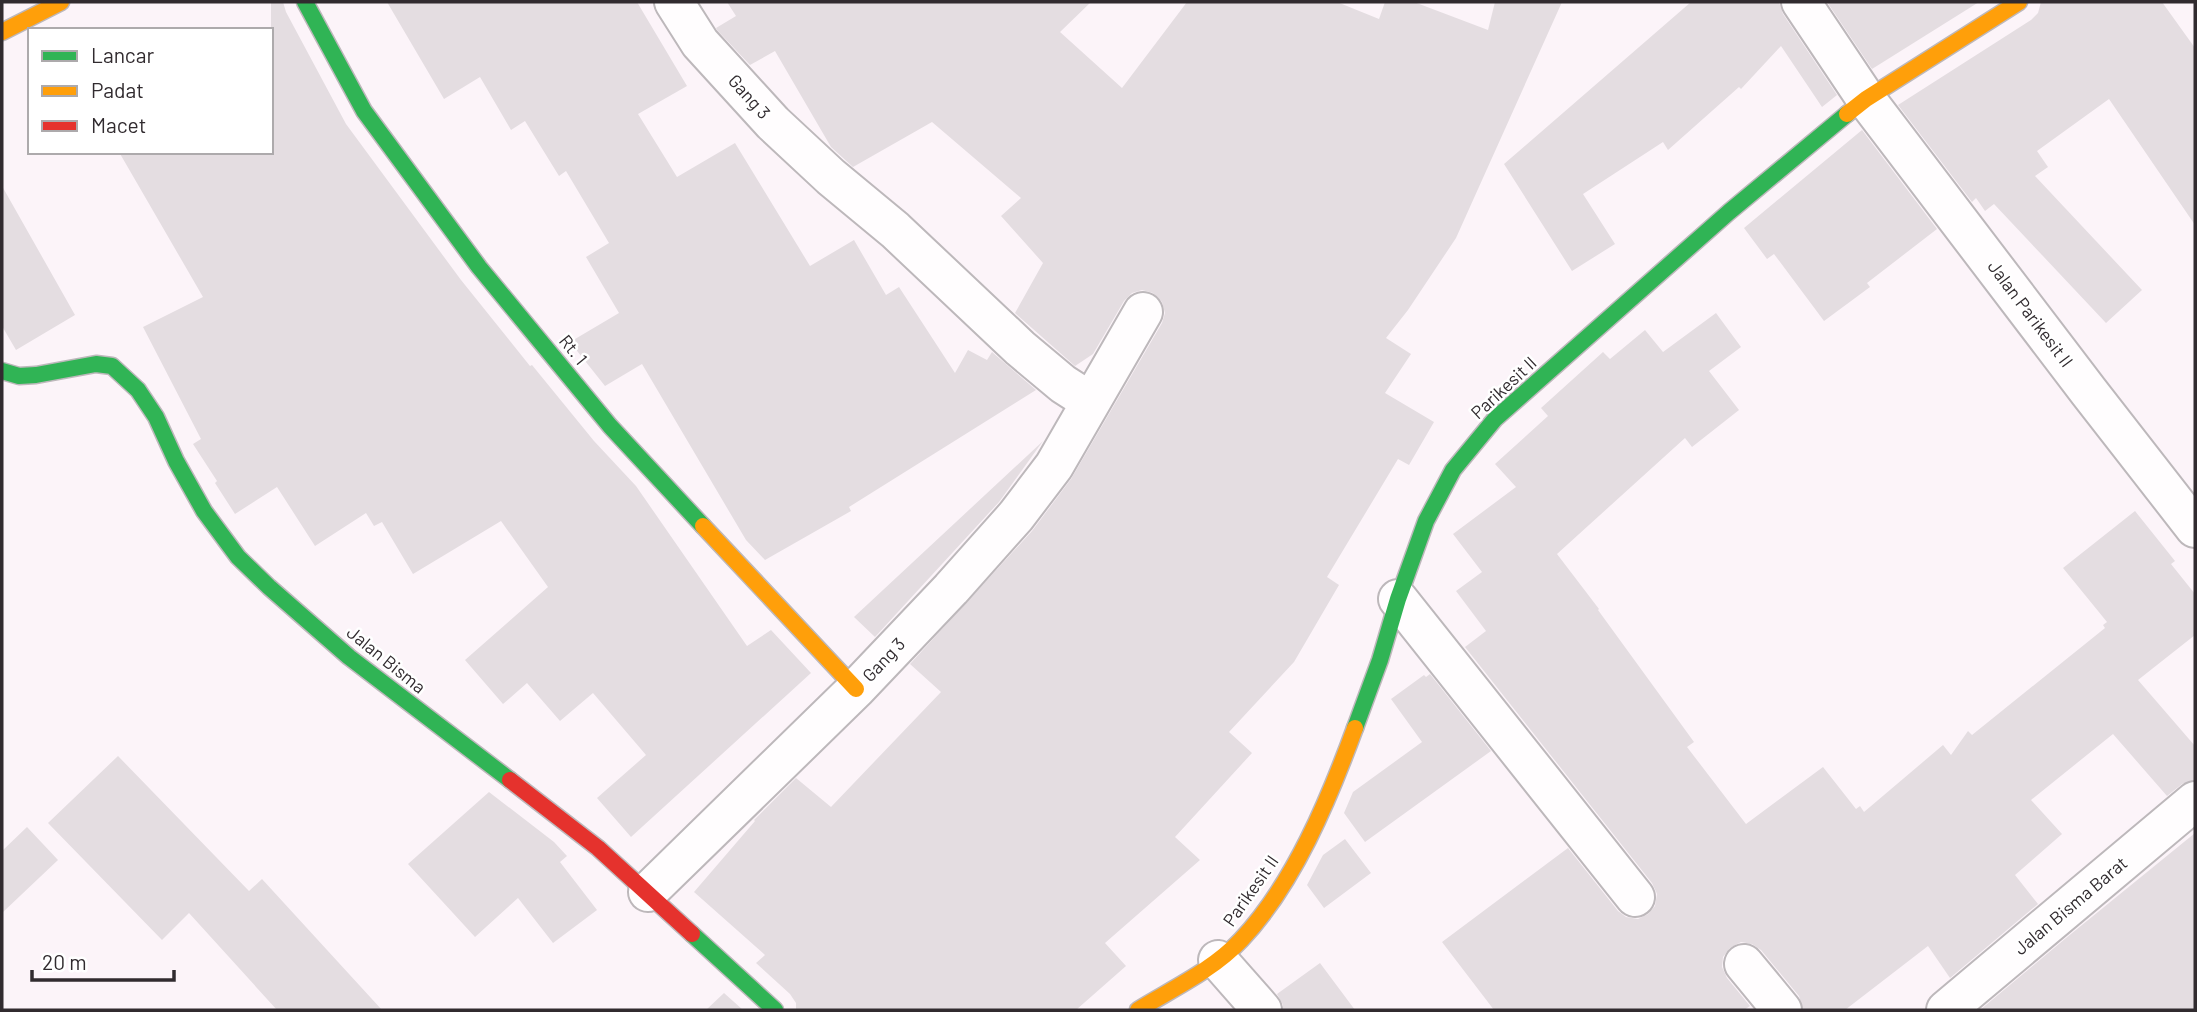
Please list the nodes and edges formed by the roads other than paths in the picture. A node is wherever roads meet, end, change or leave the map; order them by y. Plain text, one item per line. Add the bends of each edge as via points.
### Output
1 (61, 2) edge
2 (305, 2) edge
3 (674, 2) edge
4 (1801, 2) edge
5 (2020, 2) edge
6 (2, 32) edge
7 (1866, 99) junction
8 (1143, 312) dead end
9 (2, 371) edge
10 (1090, 402) junction
11 (2195, 528) edge
12 (1398, 599) junction
13 (856, 689) junction
14 (2195, 801) edge
15 (648, 892) junction
16 (1635, 897) dead end
17 (1218, 960) junction
18 (1744, 964) dead end
19 (775, 1010) edge
20 (1138, 1010) edge
21 (1262, 1010) edge
22 (1782, 1010) edge
23 (1946, 1010) edge

1 - 6 street
2 - 13 street, Rt. 1 via 364,111 479,267 610,426
3 - 10 street, Gang 3 via 700,43 773,123 1020,348
4 - 7 street, Jalan Parikesit II
5 - 7 street, Parikesit II
7 - 11 street, Jalan Parikesit II
7 - 12 street, Parikesit II via 1729,212 1495,419 1453,470 1426,521
8 - 10 street, Gang 3
9 - 15 street, Jalan Bisma via 19,376 96,364 112,366 138,390 156,417 204,511 238,557 268,587 349,657 552,810
10 - 13 street, Gang 3 via 1054,466 1016,516
12 - 16 street
12 - 17 street, Parikesit II via 1342,763 1316,822 1262,914
13 - 15 street, Gang 3
14 - 23 street, Jalan Bisma Barat
15 - 19 street, Jalan Bisma
17 - 20 street
17 - 21 street
18 - 22 street

